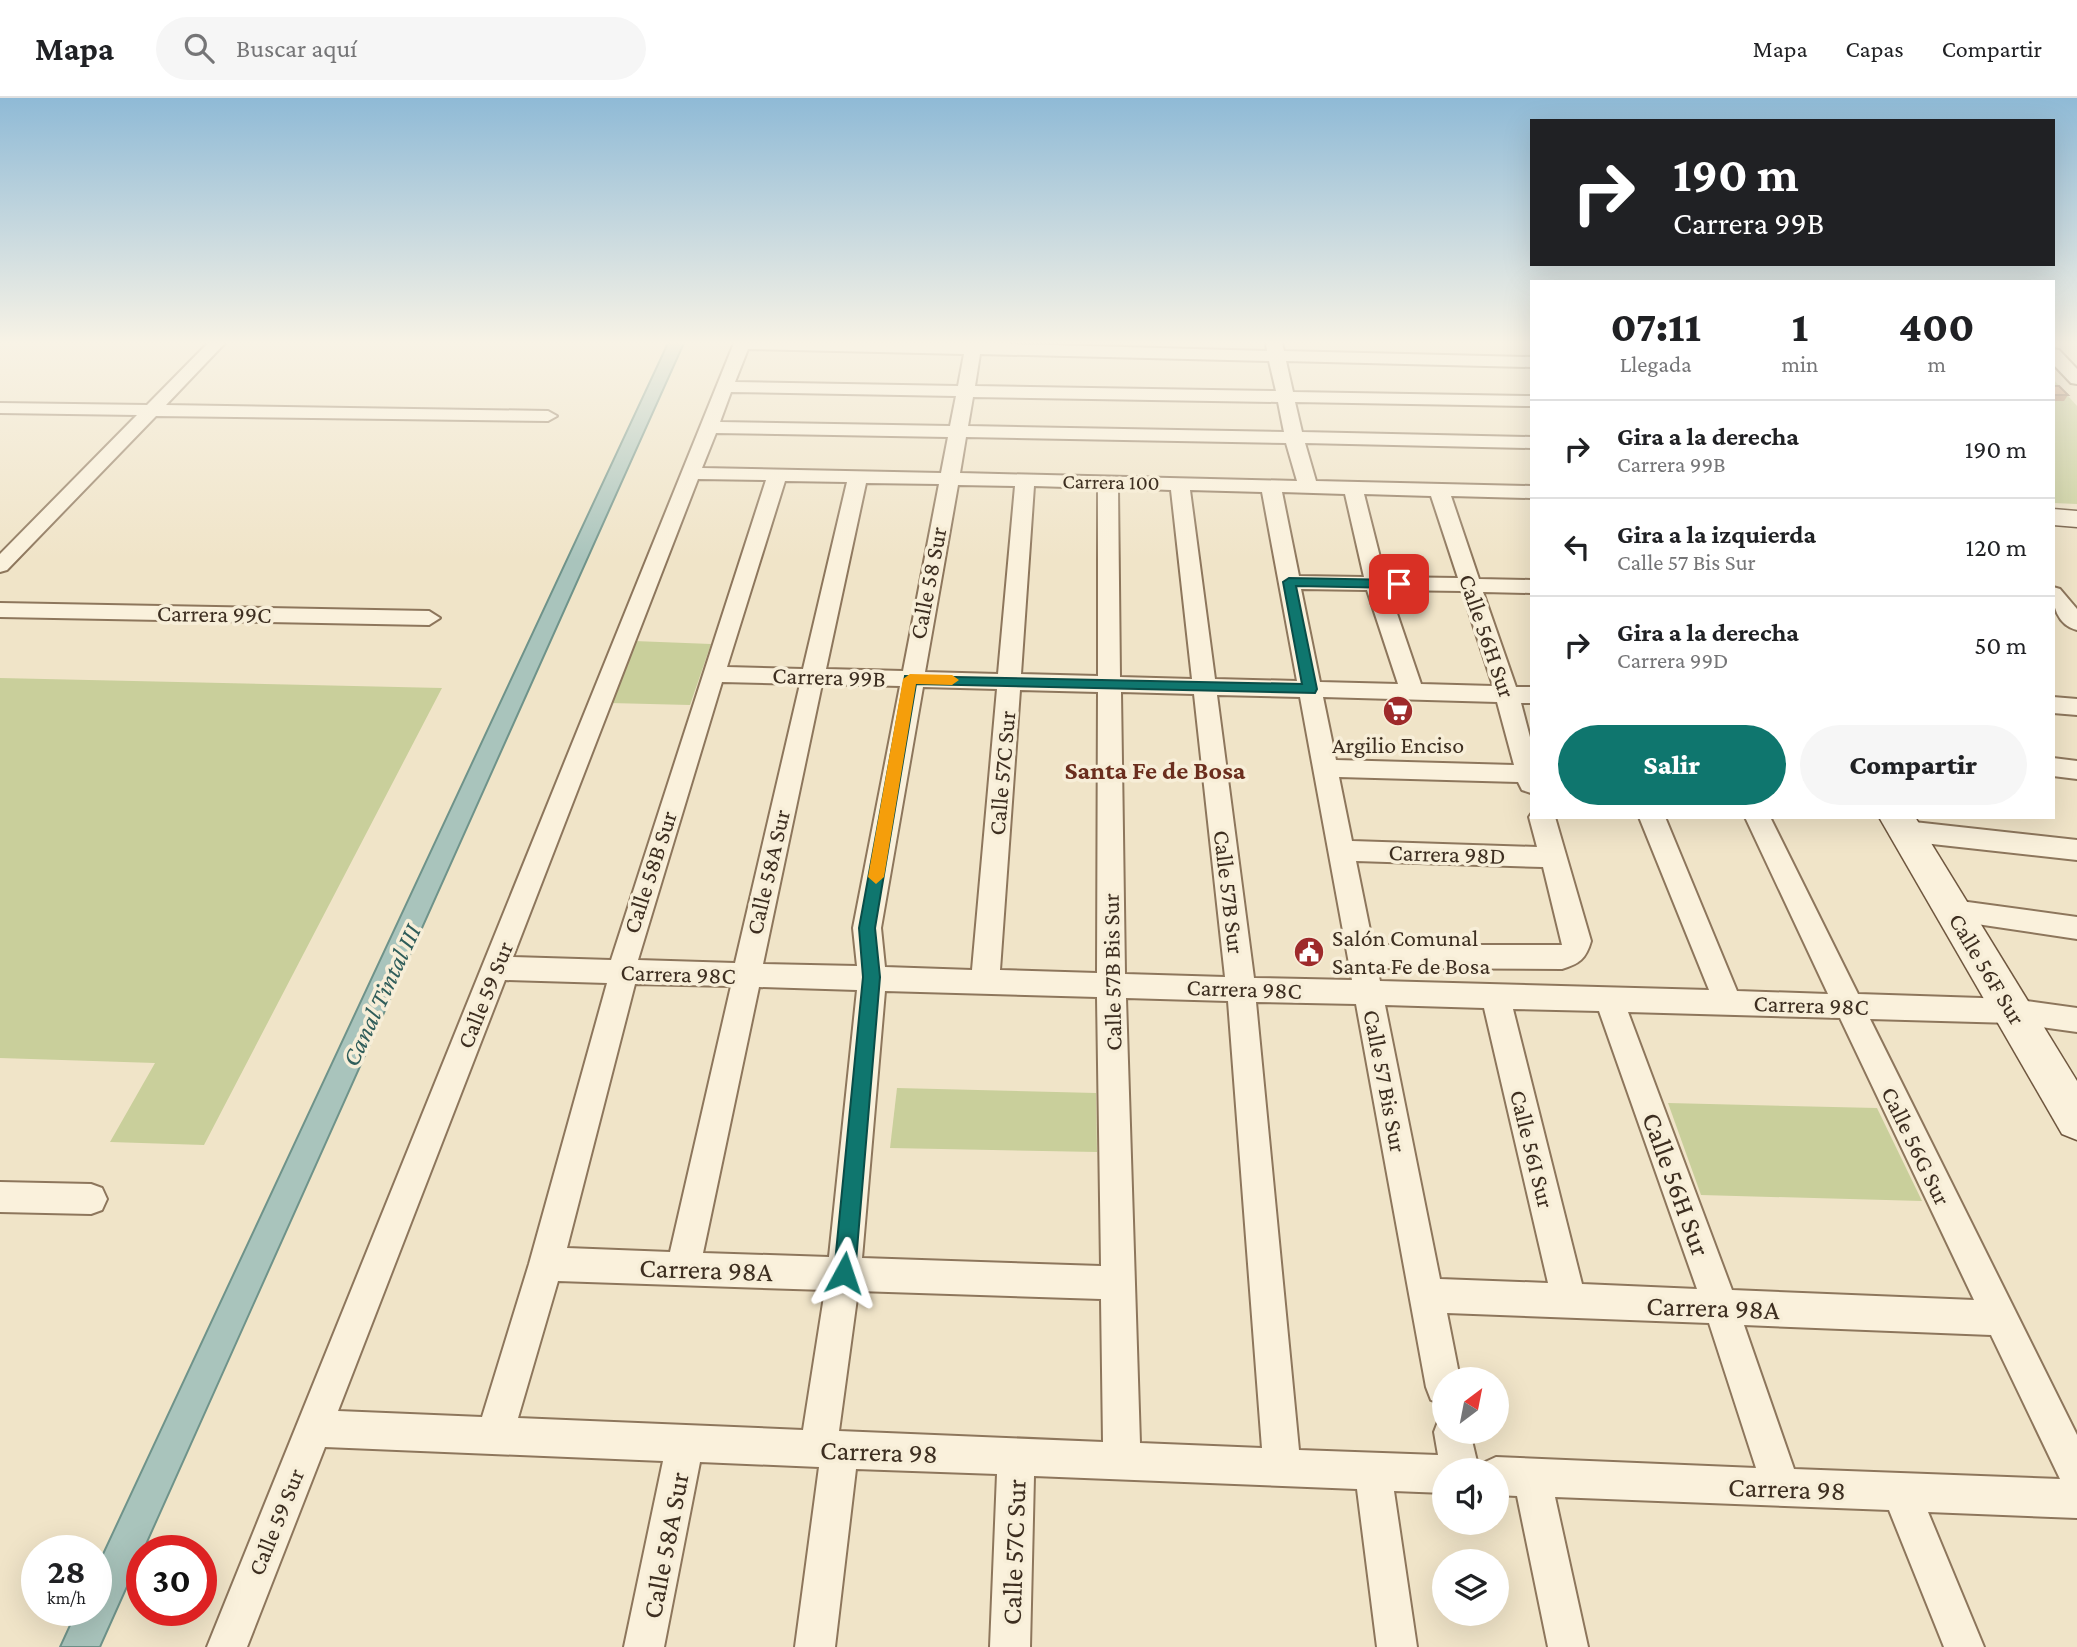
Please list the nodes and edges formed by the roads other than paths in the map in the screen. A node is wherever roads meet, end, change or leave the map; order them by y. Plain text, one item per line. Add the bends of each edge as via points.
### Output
1 (146, 415) edge
2 (501, 415) edge
3 (713, 415) edge
4 (961, 415) edge
5 (1290, 415) edge
6 (548, 416) dead end
7 (709, 427) junction
8 (959, 431) junction
9 (1294, 437) junction
10 (1530, 442) edge
11 (691, 473) junction
12 (777, 475) junction
13 (858, 477) junction
14 (947, 479) junction
15 (1025, 480) junction
16 (1108, 482) junction
17 (1180, 484) junction
18 (1271, 486) junction
19 (1308, 487) junction
20 (1353, 488) junction
21 (1439, 490) junction
22 (1529, 498) edge
23 (2055, 517) edge
24 (2077, 519) edge
25 (0, 566) edge
26 (1289, 582) junction
27 (1376, 584) junction
28 (1469, 585) junction
29 (1530, 586) edge
30 (2055, 596) edge
31 (0, 610) edge
32 (429, 618) dead end
33 (2077, 623) edge
34 (714, 674) junction
35 (811, 676) junction
36 (910, 679) junction
37 (1009, 681) junction
38 (1110, 684) junction
39 (1202, 687) junction
40 (1310, 689) junction
41 (1412, 692) junction
42 (1507, 695) junction
43 (1530, 695) edge
44 (2055, 705) edge
45 (2077, 707) edge
46 (2055, 767) edge
47 (1325, 768) junction
48 (2077, 770) edge
49 (1530, 777) edge
50 (1543, 819) edge
51 (1653, 819) edge
52 (1758, 819) edge
53 (1901, 824) edge
54 (2077, 850) edge
55 (1341, 851) junction
56 (1554, 857) junction
57 (1953, 911) junction
58 (2077, 928) edge
59 (1361, 956) junction
60 (495, 968) junction
61 (624, 972) junction
62 (747, 976) junction
63 (872, 977) junction
64 (985, 982) junction
65 (1111, 985) junction
66 (1241, 989) junction
67 (1368, 993) junction
68 (1495, 996) junction
69 (1610, 1001) junction
70 (1728, 1003) junction
71 (1849, 1006) junction
72 (2012, 1011) junction
73 (2077, 1020) edge
74 (2077, 1120) edge
75 (0, 1198) edge
76 (91, 1199) dead end
77 (546, 1264) junction
78 (683, 1268) junction
79 (844, 1273) junction
80 (1118, 1283) junction
81 (1426, 1295) junction
82 (1569, 1301) junction
83 (1721, 1307) junction
84 (2000, 1318) junction
85 (1440, 1367) edge
86 (313, 1428) junction
87 (495, 1435) junction
88 (685, 1443) junction
89 (829, 1449) junction
90 (1016, 1456) junction
91 (1122, 1461) junction
92 (1282, 1467) junction
93 (1373, 1471) junction
94 (1432, 1473) edge
95 (2077, 1475) edge
96 (1514, 1477) edge
97 (1782, 1487) junction
98 (1901, 1492) junction
99 (2077, 1499) edge
100 (227, 1647) edge
101 (645, 1647) edge
102 (815, 1647) edge
103 (1010, 1647) edge
104 (1397, 1647) edge
105 (1568, 1647) edge
106 (1964, 1647) edge

1 - 25 street
2 - 6 street
3 - 7 street, Calle 59 Sur
4 - 8 street, Calle 58 Sur
5 - 9 street
7 - 8 street
7 - 11 street, Calle 59 Sur
8 - 9 street
8 - 14 street, Calle 58 Sur
9 - 10 street
9 - 19 street
11 - 12 street, Carrera 100
11 - 60 street, Calle 59 Sur
12 - 13 street, Carrera 100
12 - 34 street, Calle 58B Sur
13 - 14 street, Carrera 100
13 - 35 street, Calle 58A Sur
14 - 15 street, Carrera 100
14 - 36 street, Calle 58 Sur
15 - 16 street, Carrera 100
15 - 37 street, Calle 57C Sur
16 - 17 street, Carrera 100
16 - 38 street, Calle 57B Bis Sur
17 - 18 street, Carrera 100
17 - 39 street, Calle 57B Sur
18 - 19 street, Carrera 100
18 - 26 street, Calle 57 Bis Sur
19 - 20 street, Carrera 100
20 - 21 street, Carrera 100
20 - 27 street
21 - 22 street, Carrera 100
21 - 28 street, Calle 56H Sur
23 - 24 street
26 - 27 street
26 - 40 street, Calle 57 Bis Sur
27 - 28 street
27 - 41 street
28 - 29 street
28 - 42 street, Calle 56H Sur
30 - 33 street
31 - 32 street, Carrera 99C
34 - 35 street, Carrera 99B
34 - 61 street, Calle 58B Sur via 625,951
35 - 36 street, Carrera 99B
35 - 62 street, Calle 58A Sur
36 - 37 street, Carrera 99B
36 - 63 street, Calle 58 Sur via 867,928
37 - 38 street, Carrera 99B
37 - 64 street, Calle 57C Sur
38 - 39 street, Carrera 99B
38 - 65 street, Calle 57B Bis Sur
39 - 40 street, Carrera 99B
39 - 66 street, Calle 57B Sur
40 - 41 street, Carrera 99B
40 - 47 street, Calle 57 Bis Sur
41 - 42 street, Carrera 99B
42 - 43 street, Carrera 99B
42 - 49 street, Calle 56H Sur
44 - 45 street
46 - 48 street
47 - 49 street
47 - 55 street, Calle 57 Bis Sur
50 - 56 street
51 - 70 street
52 - 71 street, Calle 56G Sur
53 - 54 street
53 - 57 street, Calle 56F Sur
55 - 56 street, Carrera 98D
55 - 59 street, Calle 57 Bis Sur
56 - 59 street via 1577,941 1574,952 1562,958
57 - 58 street
57 - 72 street, Calle 56F Sur
59 - 67 street, Calle 57 Bis Sur
60 - 61 street, Carrera 98C
60 - 86 street, Calle 59 Sur
61 - 62 street, Carrera 98C
61 - 77 street, Calle 58B Sur
62 - 63 street, Carrera 98C
62 - 78 street, Calle 58A Sur
63 - 64 street, Carrera 98C
63 - 79 street, Calle 58 Sur
64 - 65 street, Carrera 98C
65 - 66 street, Carrera 98C
65 - 80 street, Calle 57B Bis Sur
66 - 67 street, Carrera 98C
66 - 92 street, Calle 57B Sur
67 - 68 street, Carrera 98C
67 - 81 street, Calle 57 Bis Sur
68 - 69 street, Carrera 98C
68 - 82 street, Calle 56I Sur
69 - 70 street, Carrera 98C
69 - 83 street, Calle 56H Sur
70 - 71 street, Carrera 98C
71 - 72 street, Carrera 98C
71 - 84 street, Calle 56G Sur
72 - 73 street, Carrera 98C
72 - 74 street, Calle 56F Sur
75 - 76 street
77 - 78 street, Carrera 98A
77 - 87 street, Calle 58B Sur
78 - 79 street, Carrera 98A
79 - 80 street, Carrera 98A
79 - 89 street, Calle 58 Sur
80 - 91 street, Calle 57B Bis Sur
81 - 82 street, Carrera 98A
81 - 85 street, Calle 57 Bis Sur
82 - 83 street, Carrera 98A
83 - 84 street, Carrera 98A
83 - 97 street, Calle 56H Sur
84 - 95 street, Calle 56G Sur
86 - 87 street, Carrera 98
86 - 100 street, Calle 59 Sur
87 - 88 street, Carrera 98
88 - 89 street, Carrera 98
88 - 101 street, Calle 58A Sur
89 - 90 street, Carrera 98
89 - 102 street, Calle 58 Sur
90 - 91 street, Carrera 98
90 - 103 street, Calle 57C Sur
91 - 92 street, Carrera 98
92 - 93 street, Carrera 98
93 - 94 street, Carrera 98
93 - 104 street
96 - 97 street, Carrera 98
96 - 105 street
97 - 98 street, Carrera 98
98 - 99 street, Carrera 98
98 - 106 street

